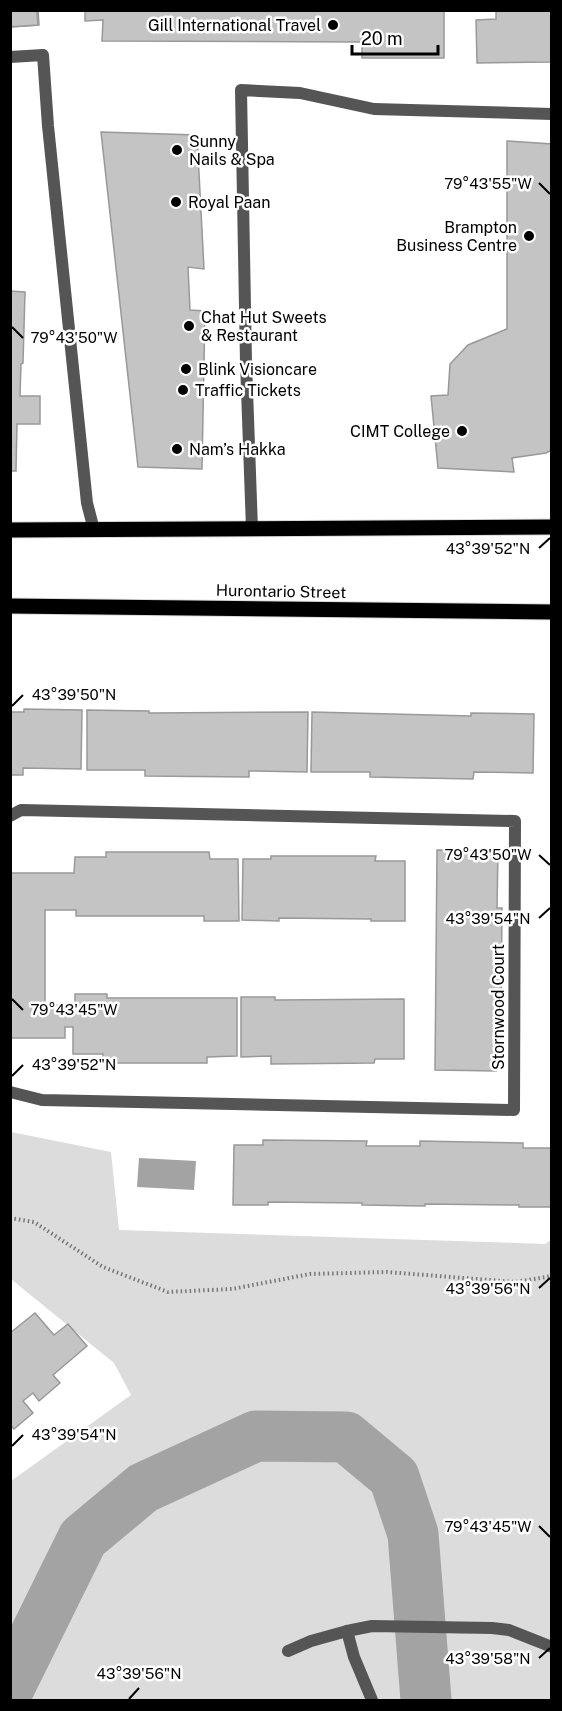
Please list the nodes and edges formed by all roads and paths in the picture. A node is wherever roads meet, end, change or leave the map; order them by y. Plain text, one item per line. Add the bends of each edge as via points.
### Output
1 (10, 57) edge
2 (552, 114) edge
3 (551, 526) edge
4 (252, 529) junction
5 (10, 530) edge
6 (94, 530) junction
7 (10, 606) edge
8 (552, 612) edge
9 (14, 812) edge
10 (10, 1092) edge
11 (10, 1218) edge
12 (552, 1276) edge
13 (347, 1631) junction
14 (552, 1647) edge
15 (288, 1651) dead end
16 (372, 1701) edge

1 - 6 street via 43,55 87,504
2 - 4 street via 374,110 300,93 241,90
3 - 4 main road
4 - 6 main road
5 - 6 main road
7 - 8 main road, Hurontario Street
9 - 10 street, Stornwood Court via 515,821 514,1110 42,1100
11 - 12 path via 34,1222 103,1267 168,1292 232,1290 310,1274 387,1272 515,1282
13 - 14 street via 372,1626 492,1628 509,1630
13 - 15 street
13 - 16 street

